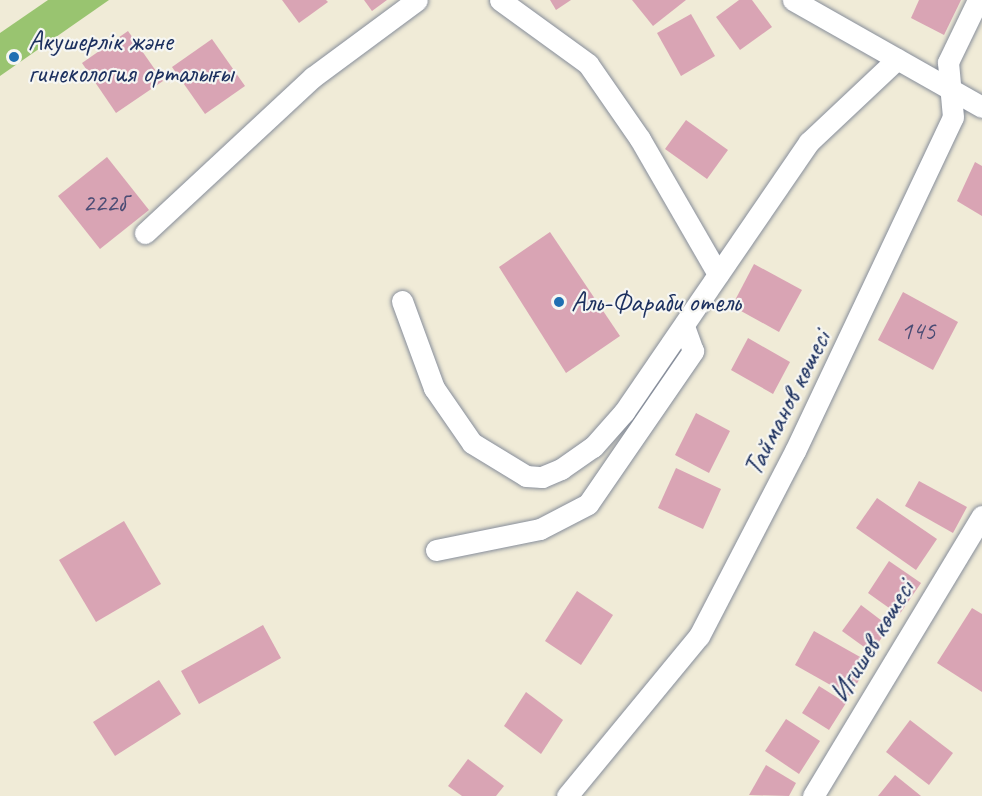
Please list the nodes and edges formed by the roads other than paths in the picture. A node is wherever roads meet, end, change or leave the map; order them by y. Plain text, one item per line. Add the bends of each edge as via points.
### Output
1 (417, 0) edge
2 (500, 0) edge
3 (793, 0) edge
4 (978, 0) edge
5 (815, 7) edge
6 (897, 59) junction
7 (953, 90) junction
8 (982, 107) edge
9 (144, 233) dead end
10 (718, 274) junction
11 (402, 301) dead end
12 (685, 329) junction
13 (982, 516) edge
14 (436, 550) dead end
15 (567, 796) edge
16 (813, 796) edge

1 - 9 street via 313,77
2 - 10 street via 588,64 640,139
3 - 5 street
4 - 7 street, Тайманов көшесі via 948,62
5 - 6 street
6 - 7 street
6 - 10 street via 809,142
7 - 8 street
7 - 15 street, Тайманов көшесі via 953,117 854,334 699,636
10 - 12 street
11 - 12 street via 452,419 497,462 542,477 593,447
12 - 14 street via 693,351 588,504 540,530
13 - 16 street, Игишев көшесі

